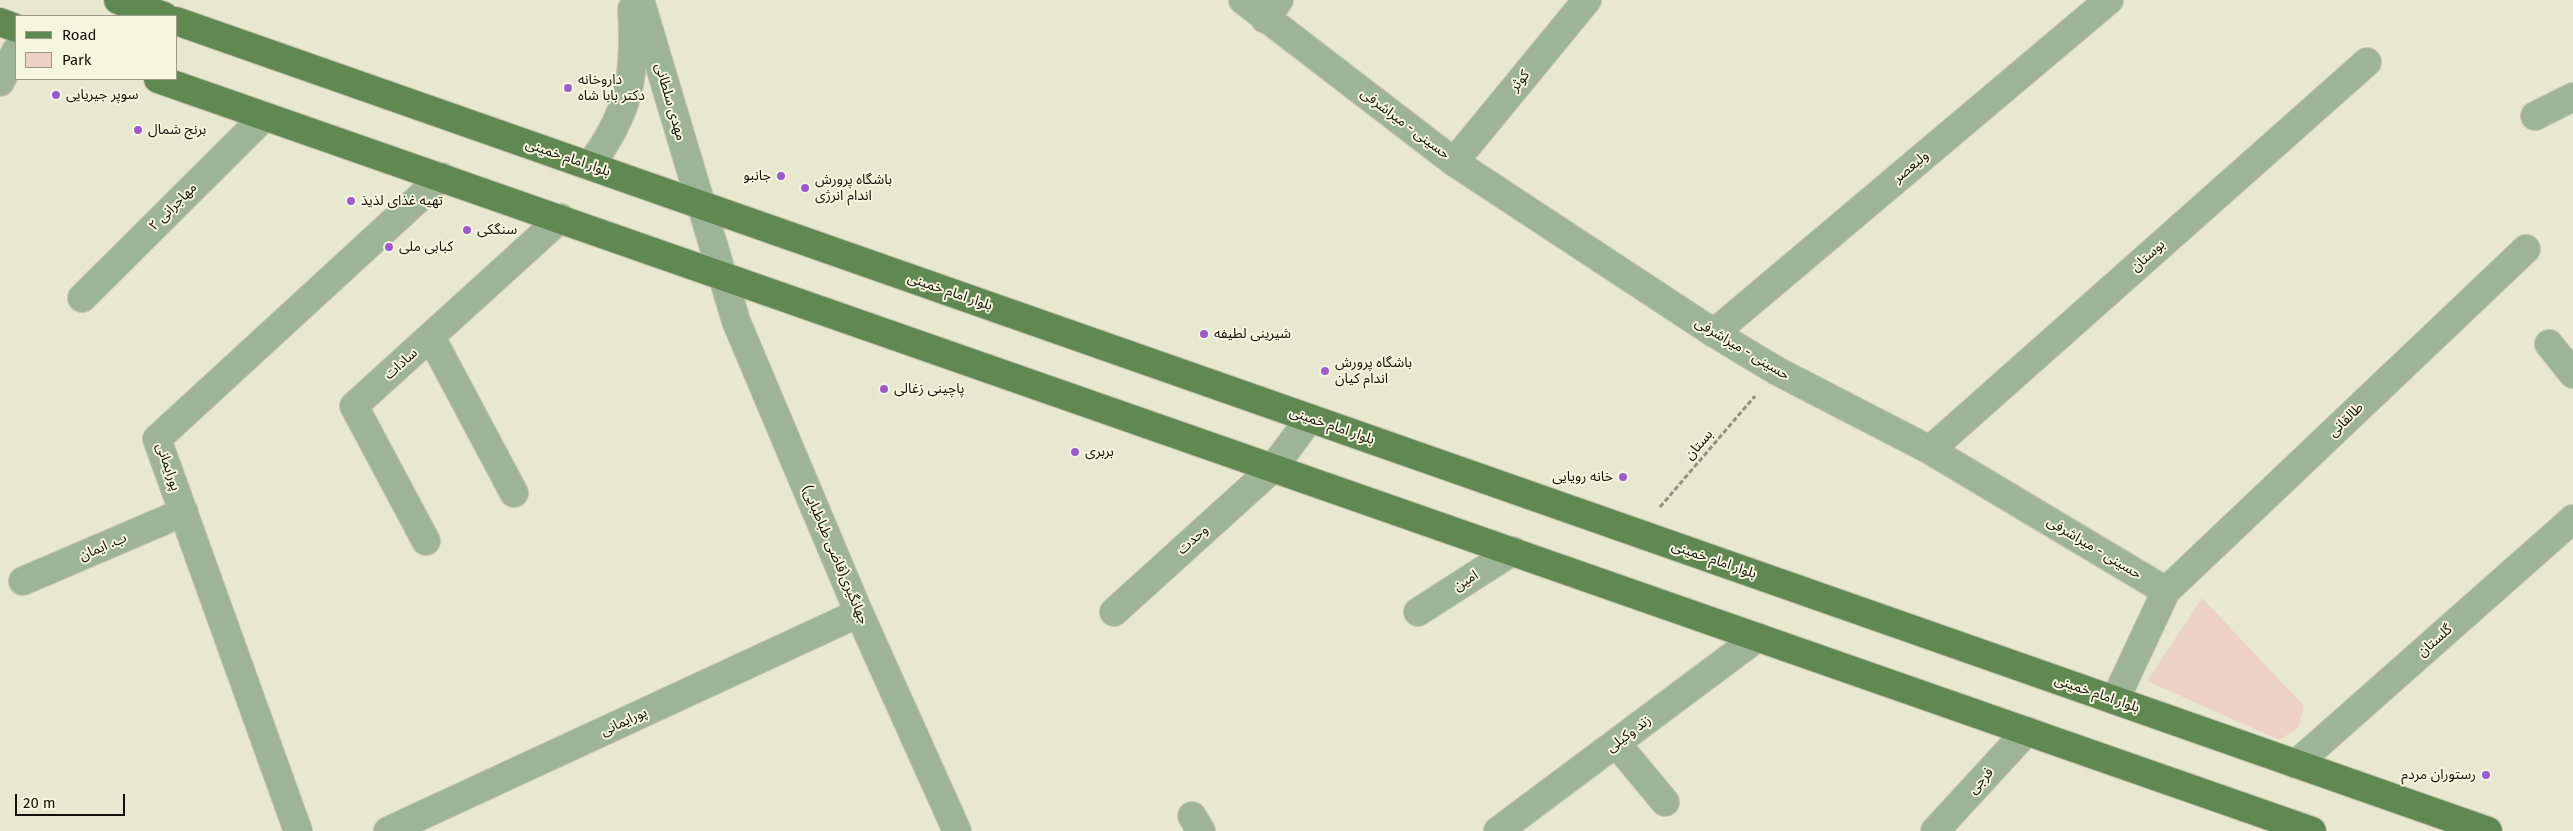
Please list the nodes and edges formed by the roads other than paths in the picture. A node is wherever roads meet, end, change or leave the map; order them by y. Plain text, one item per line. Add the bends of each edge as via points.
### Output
1 (118, 0) edge
2 (631, 0) edge
3 (640, 0) edge
4 (1243, 0) edge
5 (1587, 0) edge
6 (2097, 4) edge
7 (1272, 9) edge
8 (161, 15) edge
9 (178, 21) edge
10 (0, 22) edge
11 (15, 28) edge
12 (15, 53) edge
13 (2367, 62) dead end
14 (161, 80) edge
15 (0, 82) edge
16 (2573, 97) edge
17 (2535, 116) dead end
18 (264, 117) junction
19 (1454, 162) junction
20 (590, 166) junction
21 (442, 177) junction
22 (700, 204) junction
23 (562, 218) junction
24 (2526, 249) dead end
25 (723, 275) junction
26 (82, 298) dead end
27 (1714, 333) junction
28 (431, 337) junction
29 (2549, 344) dead end
30 (2573, 374) edge
31 (1310, 418) junction
32 (1930, 450) junction
33 (1273, 468) junction
34 (514, 493) dead end
35 (184, 512) junction
36 (2573, 519) edge
37 (426, 541) dead end
38 (1513, 551) junction
39 (23, 581) dead end
40 (2166, 590) junction
41 (1114, 612) dead end
42 (1418, 612) dead end
43 (859, 613) junction
44 (1758, 637) junction
45 (2115, 700) junction
46 (2026, 731) junction
47 (1616, 743) junction
48 (2296, 764) junction
49 (1665, 802) dead end
50 (298, 831) edge
51 (388, 831) edge
52 (957, 831) edge
53 (1498, 831) edge
54 (1935, 831) edge
55 (2312, 831) edge
56 (2488, 831) edge

1 - 8 main road
2 - 20 street via 632,75 624,107 609,140
3 - 22 street, مهدی سلطانی
4 - 7 street, حسینی - میراشرفی
5 - 19 street, کوثر
6 - 27 street, ولیعصر
7 - 19 street, حسینی - میراشرفی
9 - 20 main road, بلوار امام خمینی
10 - 11 main road
12 - 15 street
13 - 32 street, بوستان
14 - 18 main road
16 - 17 street
18 - 21 main road
18 - 26 street, مهاجرانی ۲
19 - 27 street, حسینی - میراشرفی
20 - 22 main road, بلوار امام خمینی
21 - 23 main road
21 - 35 street, پورایمانی via 157,439
22 - 25 street, مهدی سلطانی
22 - 31 main road, بلوار امام خمینی
23 - 25 main road
23 - 28 street, سادات
24 - 40 street, طالقانی
25 - 33 main road
25 - 43 street, جهانگیری(قاضی طباطبایی) via 736,320
27 - 32 street, حسینی - میراشرفی via 1777,371
28 - 34 street
28 - 37 street, سادات via 354,406
29 - 30 street
31 - 33 street, وحدت
31 - 45 main road, بلوار امام خمینی
32 - 40 street, حسینی - میراشرفی
33 - 38 main road
33 - 41 street, وحدت
35 - 39 street, ب. ایمان
35 - 50 street, پورایمانی
36 - 48 street, گلستان
38 - 42 street, امین
38 - 44 main road
40 - 45 street
43 - 51 street, پورایمانی
43 - 52 street, جهانگیری(قاضی طباطبایی)
44 - 46 main road
44 - 47 street, زند وکیلی
45 - 48 main road, بلوار امام خمینی
46 - 54 street, فرجی
46 - 55 main road
47 - 49 street
47 - 53 street, زند وکیلی
48 - 56 main road, بلوار امام خمینی

